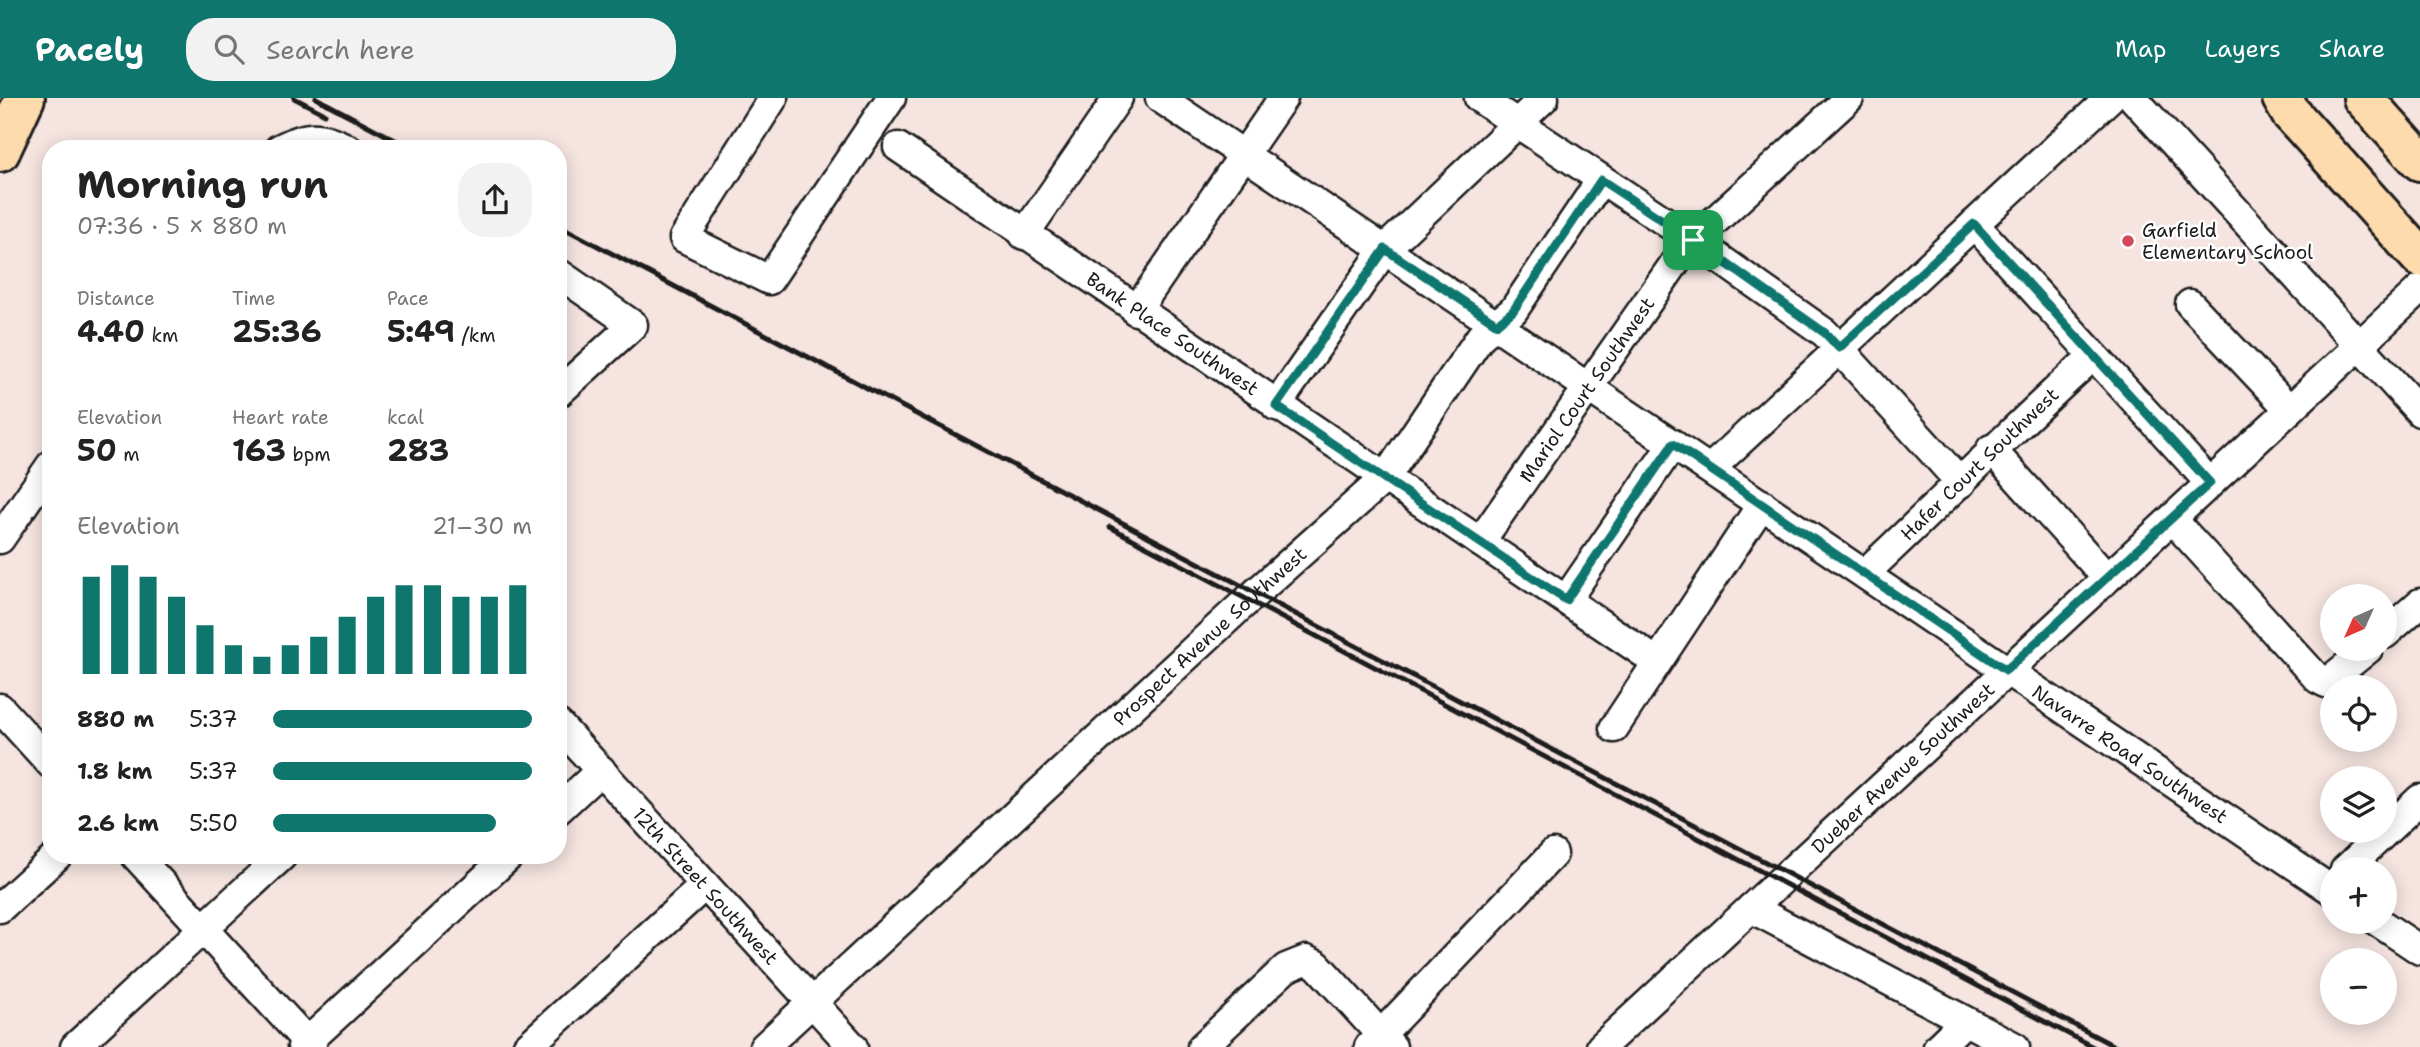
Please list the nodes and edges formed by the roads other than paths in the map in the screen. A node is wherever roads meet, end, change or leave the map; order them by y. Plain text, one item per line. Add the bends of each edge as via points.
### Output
1 (9, 98) edge
2 (25, 98) edge
3 (774, 98) edge
4 (891, 98) edge
5 (1118, 98) edge
6 (1160, 98) edge
7 (1283, 98) edge
8 (1479, 98) edge
9 (1544, 98) edge
10 (1849, 98) edge
11 (2110, 98) edge
12 (2133, 98) edge
13 (2282, 98) edge
14 (2303, 98) edge
15 (2362, 98) edge
16 (2393, 98) edge
17 (0, 117) edge
18 (1516, 124) junction
19 (2420, 126) edge
20 (303, 140) edge
21 (329, 140) edge
22 (898, 147) dead end
23 (0, 152) edge
24 (1244, 155) junction
25 (2420, 161) edge
26 (1601, 180) junction
27 (1974, 224) junction
28 (2420, 224) edge
29 (1024, 234) junction
30 (1693, 240) junction
31 (1385, 249) junction
32 (2420, 257) edge
33 (567, 279) edge
34 (2420, 289) edge
35 (2190, 304) dead end
36 (1136, 311) junction
37 (1497, 324) junction
38 (2358, 346) junction
39 (1839, 348) junction
40 (2093, 356) junction
41 (567, 385) edge
42 (1587, 385) junction
43 (1276, 406) junction
44 (2289, 409) junction
45 (2420, 412) edge
46 (1673, 444) junction
47 (1991, 449) junction
48 (1710, 469) junction
49 (42, 478) edge
50 (1385, 478) junction
51 (2210, 483) junction
52 (1961, 484) junction
53 (1762, 504) junction
54 (2172, 519) junction
55 (0, 539) edge
56 (1480, 542) junction
57 (1865, 573) junction
58 (2107, 578) junction
59 (1566, 600) junction
60 (2420, 603) edge
61 (2398, 622) edge
62 (1657, 662) junction
63 (2354, 662) edge
64 (2006, 670) junction
65 (0, 708) edge
66 (1614, 728) dead end
67 (567, 734) edge
68 (42, 754) edge
69 (601, 770) junction
70 (2420, 799) edge
71 (567, 802) edge
72 (1553, 854) dead end
73 (2360, 857) edge
74 (48, 864) edge
75 (143, 864) edge
76 (273, 864) edge
77 (500, 864) edge
78 (2320, 873) edge
79 (705, 885) junction
80 (0, 908) edge
81 (1751, 908) junction
82 (202, 928) junction
83 (2396, 934) edge
84 (2420, 950) edge
85 (813, 1002) junction
86 (1965, 1021) junction
87 (1381, 1043) edge
88 (307, 1045) edge
89 (75, 1047) edge
90 (527, 1047) edge
91 (764, 1047) edge
92 (853, 1047) edge
93 (1202, 1047) edge
94 (1601, 1047) edge
95 (1938, 1047) edge
96 (2015, 1047) edge

1 - 17 highway
2 - 23 highway
3 - 4 street via 684,238 769,280
5 - 29 street
6 - 24 street, Navarre Road Southwest
7 - 24 street
8 - 18 street
9 - 18 street
10 - 30 street, Mariol Court Southwest
11 - 27 street
12 - 38 street
13 - 32 highway
14 - 28 highway
15 - 25 highway
16 - 19 highway
18 - 26 street
18 - 31 street
20 - 21 street via 321,136
22 - 29 street, Bank Place Southwest
24 - 31 street, Navarre Road Southwest
24 - 36 street
26 - 30 street
26 - 37 street, Prospect Avenue Southwest via 1513,311
27 - 39 street
27 - 40 street
29 - 36 street, Bank Place Southwest
30 - 39 street via 1825,333
30 - 42 street, Mariol Court Southwest
31 - 37 street, Navarre Road Southwest
31 - 43 street
33 - 41 street via 633,325
34 - 38 street, Dueber Avenue Southwest
35 - 44 street
36 - 43 street, Bank Place Southwest
37 - 42 street, Navarre Road Southwest
37 - 50 street, Prospect Avenue Southwest via 1481,336
38 - 44 street, Dueber Avenue Southwest
38 - 45 street
39 - 48 street
39 - 52 street
40 - 47 street, Hafer Court Southwest
40 - 51 street
42 - 46 street, Navarre Road Southwest
42 - 56 street, Mariol Court Southwest
43 - 50 street, Bank Place Southwest
44 - 51 street, Dueber Avenue Southwest
46 - 48 street, Navarre Road Southwest
46 - 59 street
47 - 52 street, Hafer Court Southwest
47 - 58 street
48 - 53 street, Navarre Road Southwest
49 - 55 street
50 - 56 street, Bank Place Southwest
50 - 85 street, Prospect Avenue Southwest
51 - 54 street, Dueber Avenue Southwest
52 - 57 street, Hafer Court Southwest
53 - 57 street, Navarre Road Southwest
53 - 62 street
54 - 58 street, Dueber Avenue Southwest
54 - 63 street via 2322,682 2334,680
56 - 59 street, Bank Place Southwest
57 - 64 street, Navarre Road Southwest
58 - 64 street, Dueber Avenue Southwest
59 - 62 street, Bank Place Southwest
60 - 61 street
62 - 66 street
64 - 78 street, Navarre Road Southwest
64 - 81 street, Dueber Avenue Southwest
65 - 68 street
67 - 69 street, 12th Street Southwest
69 - 71 street
69 - 79 street, 12th Street Southwest
70 - 73 street
72 - 87 street
74 - 80 street
75 - 82 street
76 - 82 street
77 - 88 street
79 - 85 street, 12th Street Southwest
79 - 90 street
81 - 86 street
81 - 94 street, Dueber Avenue Southwest
82 - 88 street
82 - 89 street
83 - 84 street
85 - 91 street, Prospect Avenue Southwest
85 - 92 street, 12th Street Southwest
86 - 95 street
86 - 96 street
87 - 93 street via 1317,965 1299,960

